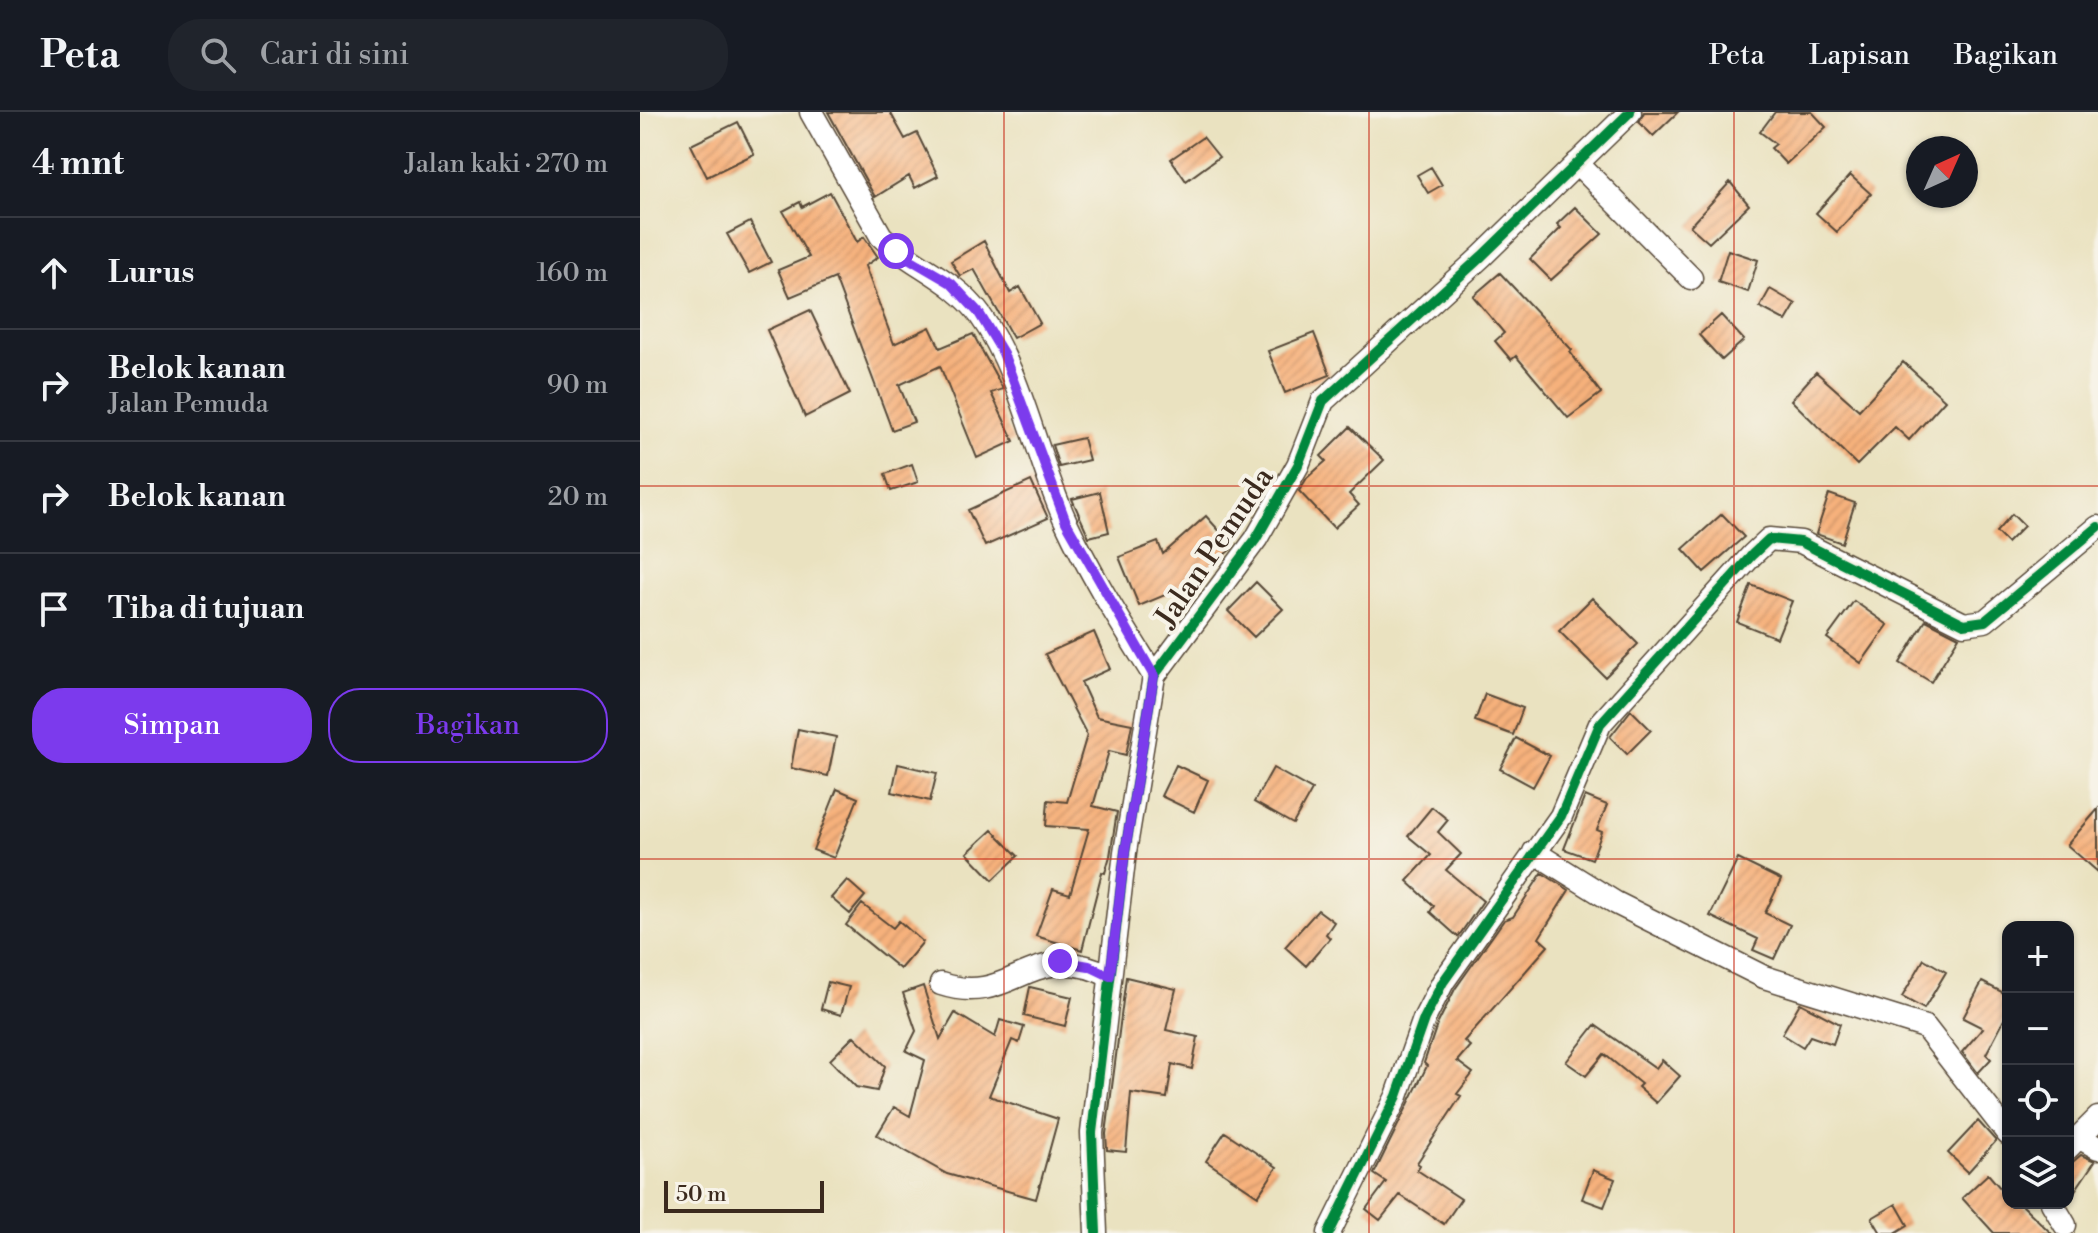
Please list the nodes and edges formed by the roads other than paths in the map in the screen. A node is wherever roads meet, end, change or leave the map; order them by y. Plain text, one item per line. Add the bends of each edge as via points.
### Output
1 (811, 112) edge
2 (1630, 112) edge
3 (1577, 163) junction
4 (1691, 278) dead end
5 (2098, 527) edge
6 (1154, 676) junction
7 (1534, 852) junction
8 (1110, 976) junction
9 (941, 984) dead end
10 (2098, 1118) edge
11 (2002, 1126) edge
12 (2082, 1145) edge
13 (2056, 1209) edge
14 (2065, 1225) dead end
15 (1096, 1233) edge
16 (1329, 1233) edge

1 - 6 street via 881,236 896,251 951,283 979,313 995,340 1066,522
2 - 3 street, Jalan Pemuda
3 - 4 street
3 - 6 street, Jalan Pemuda via 1323,401 1298,465 1256,539
5 - 7 street via 1985,621 1964,624 1801,542 1769,539 1600,724 1561,816
6 - 8 street, Jalan Pemuda
7 - 11 street via 1616,903 1764,977 1925,1027
7 - 16 street via 1443,982 1397,1096
8 - 9 street via 1060,961 982,990
8 - 15 street, Jalan Pemuda via 1092,1133
10 - 12 street
13 - 14 street

